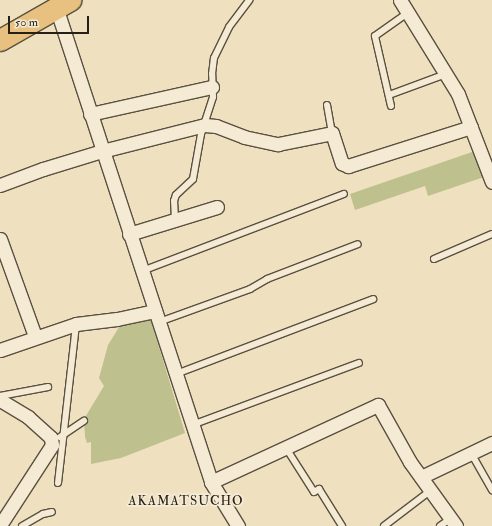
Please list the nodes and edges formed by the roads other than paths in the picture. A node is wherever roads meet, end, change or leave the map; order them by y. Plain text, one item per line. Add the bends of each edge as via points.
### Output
1 (249, 0) edge
2 (400, 0) edge
3 (63, 3) edge
4 (409, 12) junction
5 (0, 40) edge
6 (446, 74) junction
7 (212, 87) junction
8 (389, 95) junction
9 (327, 105) dead end
10 (391, 106) dead end
11 (90, 114) junction
12 (205, 125) junction
13 (471, 127) junction
14 (332, 133) junction
15 (102, 151) junction
16 (490, 167) edge
17 (492, 182) edge
18 (0, 185) edge
19 (344, 194) dead end
20 (217, 206) dead end
21 (175, 220) junction
22 (129, 234) junction
23 (492, 234) edge
24 (0, 239) edge
25 (358, 244) dead end
26 (434, 259) dead end
27 (142, 271) junction
28 (373, 299) dead end
29 (157, 316) junction
30 (76, 324) junction
31 (35, 336) junction
32 (0, 350) edge
33 (359, 363) dead end
34 (176, 374) junction
35 (48, 387) dead end
36 (0, 396) edge
37 (0, 400) edge
38 (84, 421) dead end
39 (192, 425) junction
40 (56, 438) junction
41 (492, 443) edge
42 (286, 448) junction
43 (471, 453) junction
44 (420, 477) junction
45 (211, 482) junction
46 (58, 483) dead end
47 (492, 490) edge
48 (430, 491) junction
49 (52, 512) dead end
50 (449, 524) edge
51 (0, 525) edge
52 (22, 526) edge
53 (238, 526) edge
54 (342, 526) edge
55 (384, 526) edge

1 - 7 lane via 228,27 214,58
2 - 4 street
3 - 5 highway
3 - 11 street
4 - 6 street
4 - 8 lane via 375,36
6 - 8 lane
6 - 13 street via 458,94
7 - 11 street
7 - 12 lane via 213,97
8 - 10 lane
9 - 14 lane
11 - 15 street
12 - 14 street via 216,126 250,139 278,144
12 - 15 street
12 - 21 lane via 193,179 176,195 174,201
13 - 14 street via 348,166 342,163
13 - 16 street
15 - 18 street
15 - 22 street
16 - 17 street
19 - 27 lane
20 - 21 street
21 - 22 street
22 - 27 street
23 - 26 lane
24 - 31 street
25 - 29 lane via 267,279 250,289
27 - 29 street
28 - 34 lane
29 - 30 street
29 - 34 street
30 - 31 street
30 - 40 lane
31 - 32 street
33 - 39 lane
34 - 39 street
35 - 36 lane
37 - 40 street via 28,417 51,438
38 - 40 lane
39 - 45 street
40 - 46 lane
40 - 51 street
41 - 43 street
42 - 44 street via 378,405
42 - 45 street
42 - 54 lane via 314,492 319,488
43 - 44 street
43 - 47 lane
44 - 48 street
45 - 53 street
48 - 50 street
48 - 55 lane
49 - 52 lane

